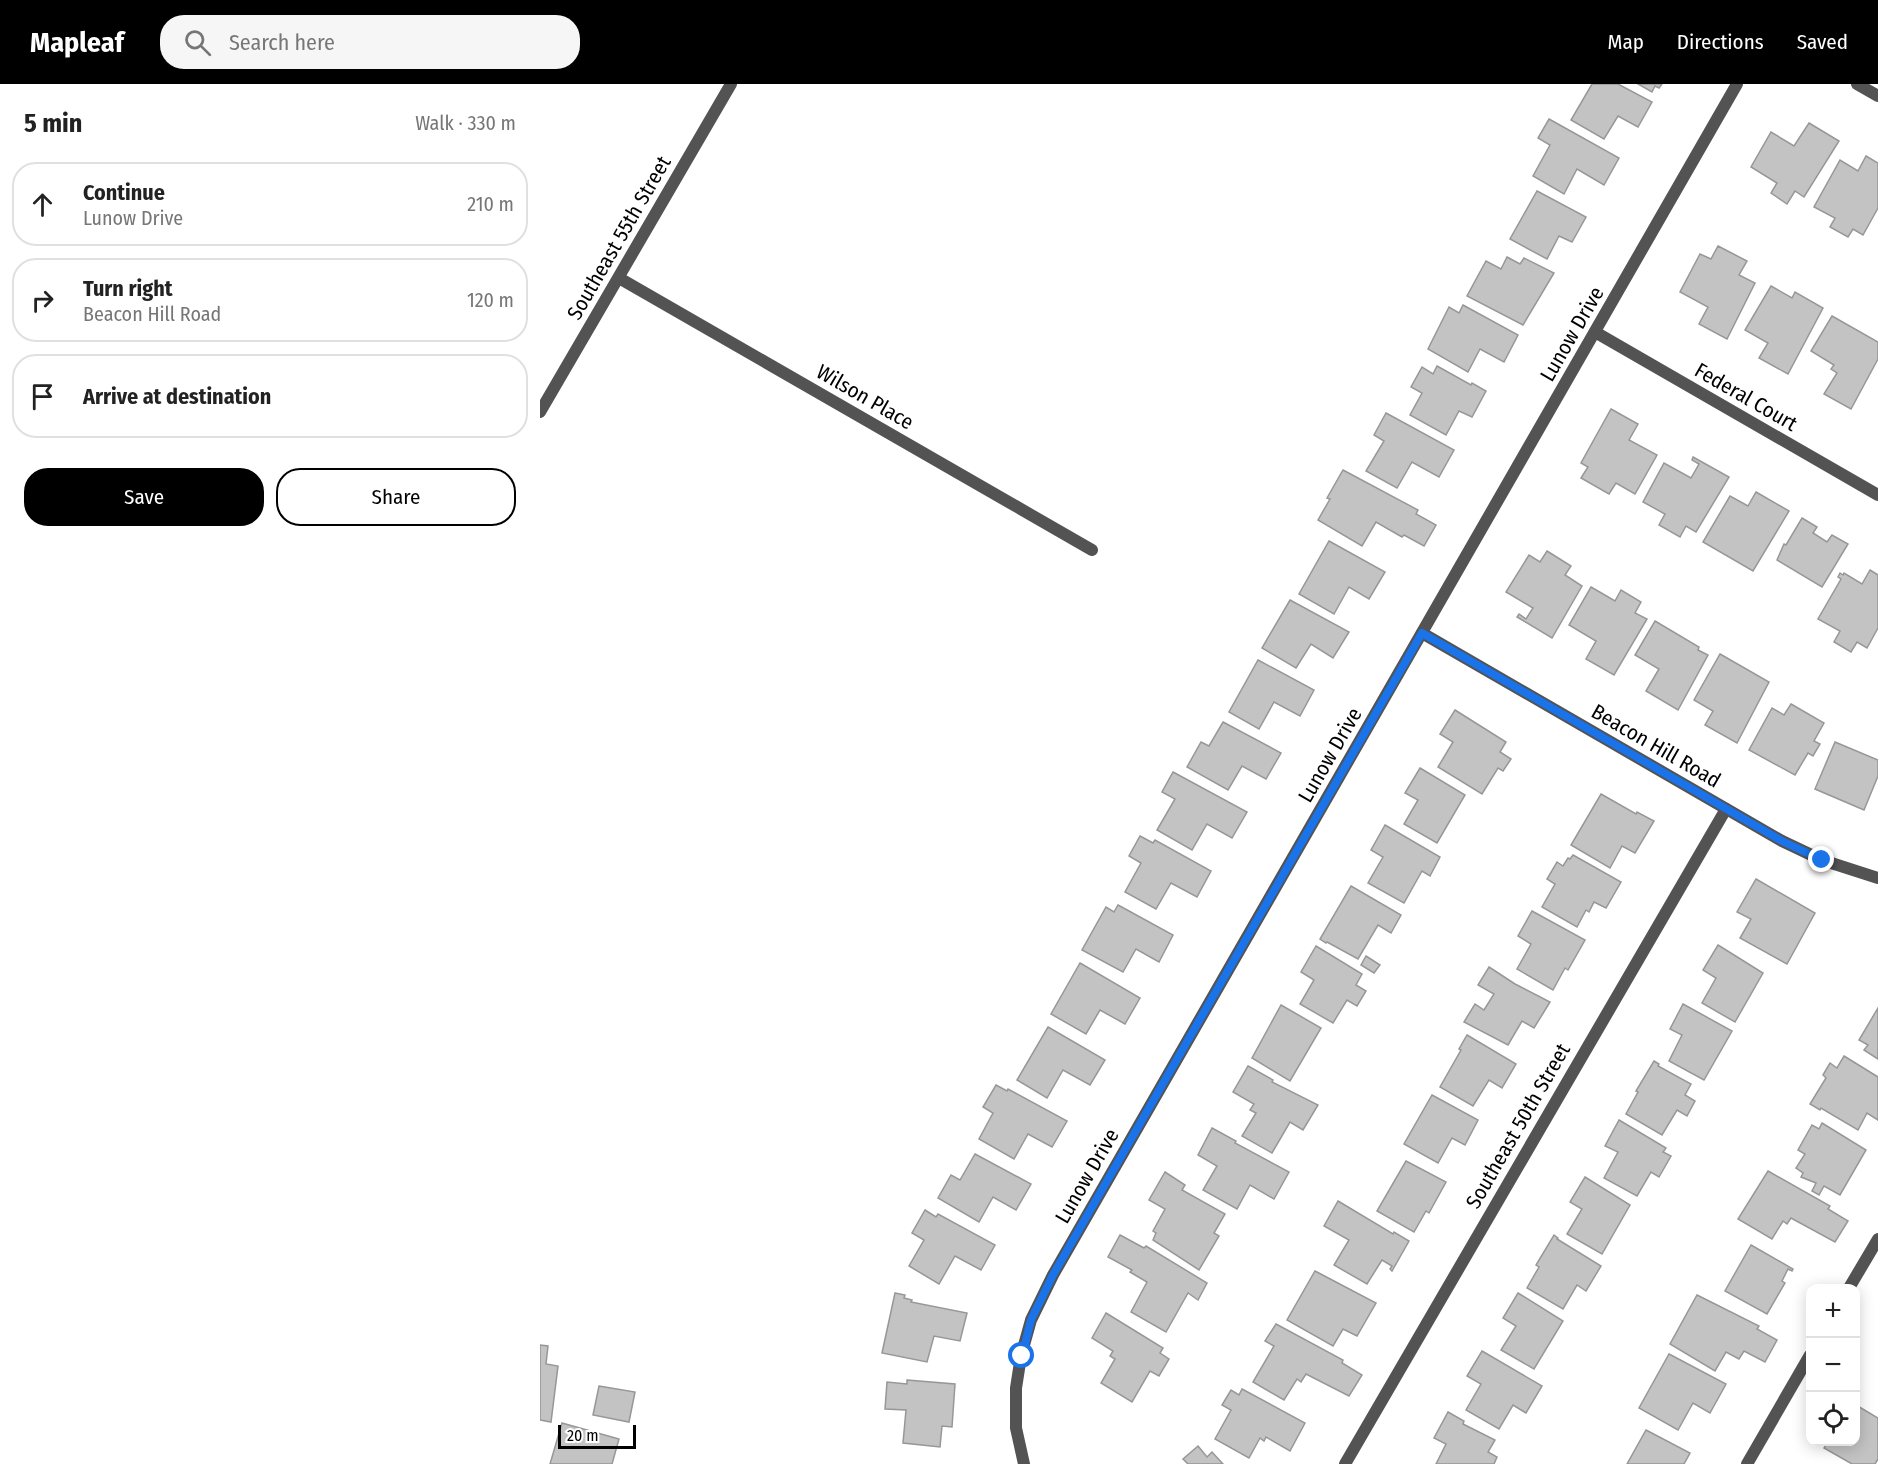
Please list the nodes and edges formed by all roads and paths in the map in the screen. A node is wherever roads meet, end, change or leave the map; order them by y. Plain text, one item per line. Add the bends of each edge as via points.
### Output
1 (732, 84) edge
2 (1737, 84) edge
3 (1857, 84) edge
4 (1878, 96) edge
5 (619, 278) junction
6 (1595, 332) junction
7 (540, 412) edge
8 (1878, 495) edge
9 (1092, 550) dead end
10 (1422, 633) junction
11 (1726, 809) junction
12 (1878, 878) edge
13 (1878, 1239) edge
14 (1851, 1284) edge
15 (1806, 1362) edge
16 (1024, 1464) edge
17 (1345, 1464) edge
18 (1747, 1464) edge

1 - 5 street, Southeast 55th Street
2 - 6 street, Lunow Drive
3 - 4 street
5 - 7 street, Southeast 55th Street
5 - 9 street, Wilson Place
6 - 8 street, Federal Court
6 - 10 street, Lunow Drive
10 - 11 street, Beacon Hill Road
10 - 16 street, Lunow Drive via 1053,1275 1031,1320 1016,1388 1016,1428
11 - 12 street, Beacon Hill Road via 1822,860
11 - 17 street, Southeast 50th Street
13 - 14 street
15 - 18 street

